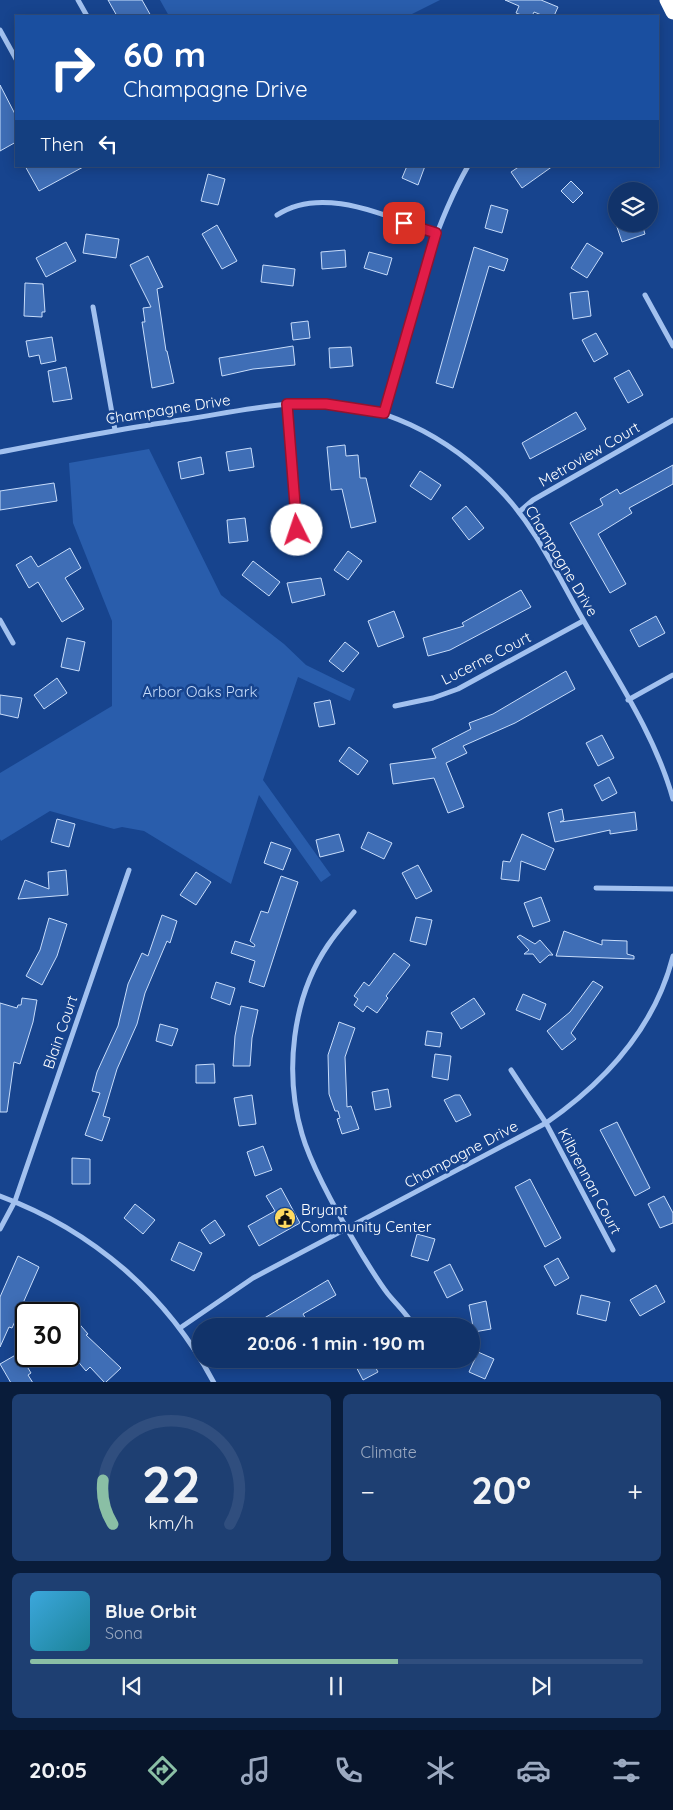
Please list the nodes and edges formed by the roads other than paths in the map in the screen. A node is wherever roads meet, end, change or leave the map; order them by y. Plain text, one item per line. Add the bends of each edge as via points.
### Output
1 (78, 0) edge
2 (667, 0) edge
3 (673, 12) edge
4 (86, 15) edge
5 (0, 30) edge
6 (15, 56) edge
7 (467, 167) edge
8 (277, 215) dead end
9 (436, 233) junction
10 (646, 296) dead end
11 (93, 307) dead end
12 (673, 346) edge
13 (287, 404) junction
14 (384, 413) junction
15 (673, 420) edge
16 (115, 430) junction
17 (0, 452) edge
18 (519, 512) junction
19 (297, 530) dead end
20 (0, 620) edge
21 (584, 621) junction
22 (13, 643) dead end
23 (673, 675) edge
24 (628, 700) junction
25 (395, 706) dead end
26 (673, 799) edge
27 (129, 870) dead end
28 (596, 888) dead end
29 (673, 889) edge
30 (354, 912) dead end
31 (673, 956) edge
32 (670, 978) edge
33 (511, 1070) dead end
34 (546, 1123) junction
35 (0, 1196) edge
36 (16, 1201) junction
37 (348, 1228) junction
38 (0, 1229) edge
39 (613, 1250) dead end
40 (408, 1318) edge
41 (180, 1328) junction
42 (214, 1382) edge

1 - 4 street
2 - 3 highway
5 - 6 street
7 - 9 street
8 - 9 street via 301,203 323,201 347,205
9 - 14 street
10 - 12 street
11 - 16 street
13 - 14 street, Champagne Drive via 326,404
13 - 16 street, Champagne Drive
13 - 19 street
14 - 18 street, Champagne Drive via 458,452 477,467
15 - 18 street, Metroview Court via 533,500
16 - 17 street, Champagne Drive
18 - 21 street, Champagne Drive
20 - 22 street
21 - 24 street, Champagne Drive
21 - 25 street, Lucerne Court via 458,689
23 - 24 street
24 - 26 street, Champagne Drive via 652,743
27 - 36 street, Blain Court
28 - 29 street
30 - 37 street via 316,965 304,996 292,1060 295,1104 302,1135
31 - 32 street, Champagne Drive
32 - 34 street, Champagne Drive via 618,1059 591,1089
33 - 34 street
34 - 37 street, Champagne Drive
34 - 39 street, Kilbrennan Court
35 - 36 street
36 - 38 street, Blain Court
36 - 41 street via 61,1224 108,1255 139,1282
37 - 40 street via 388,1293
37 - 41 street, Champagne Drive via 254,1278
41 - 42 street

